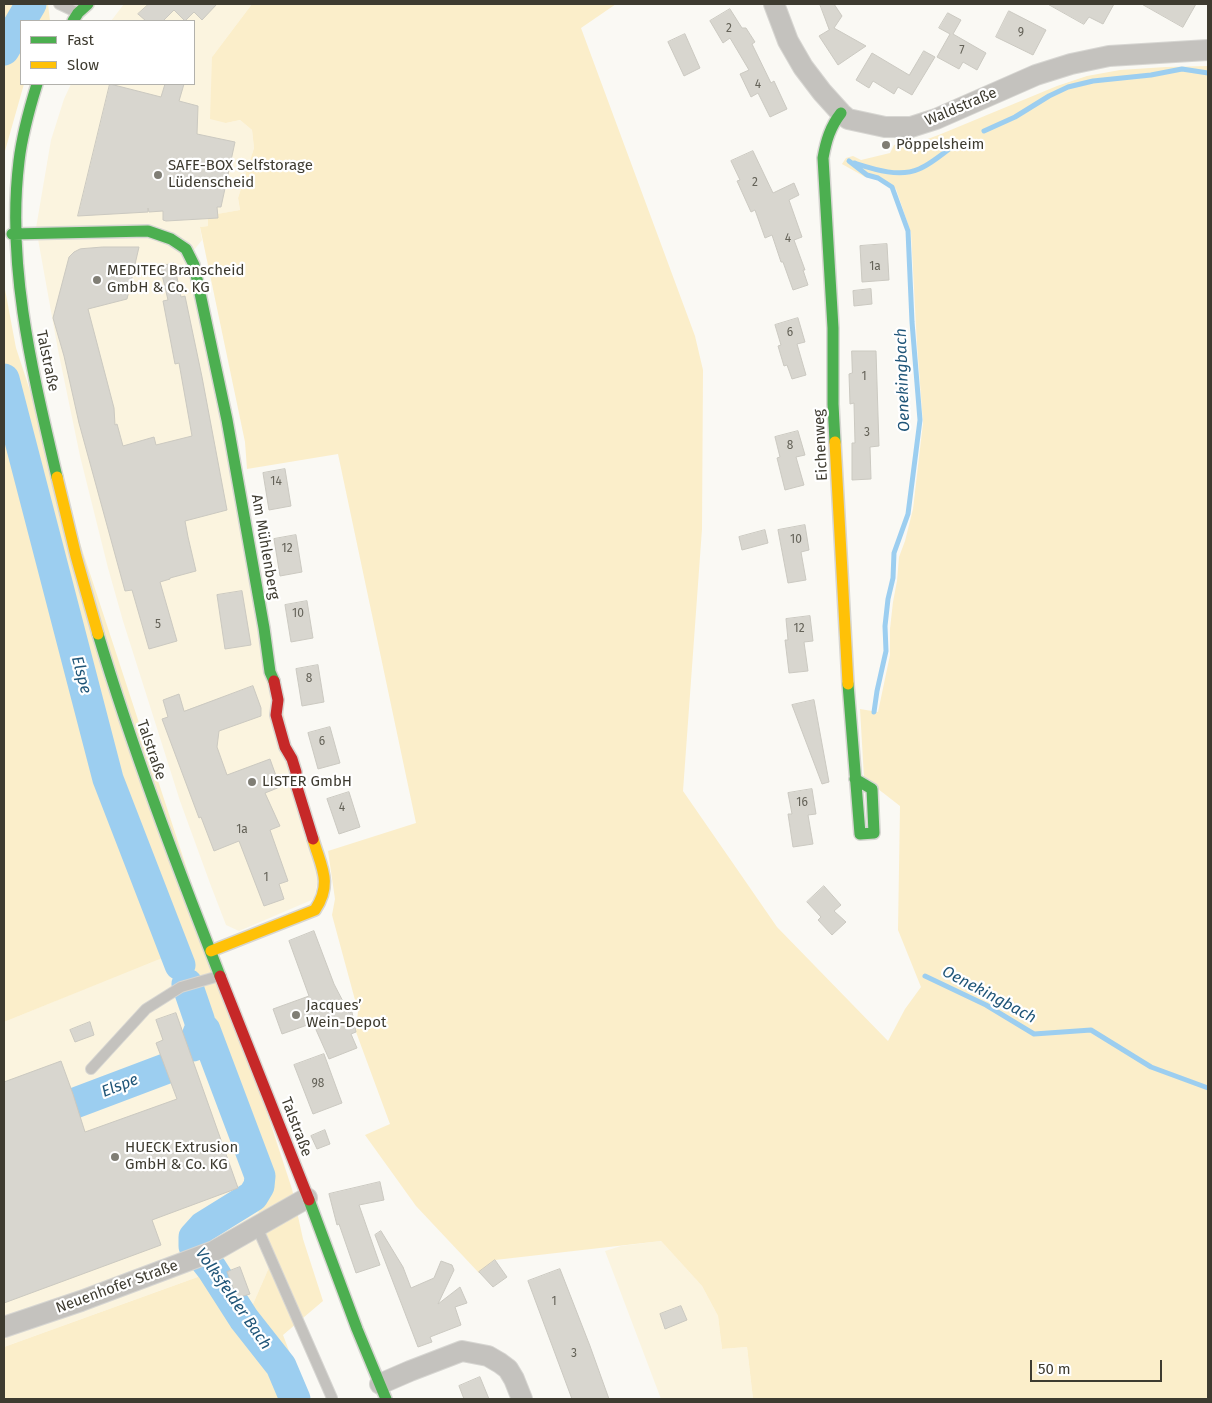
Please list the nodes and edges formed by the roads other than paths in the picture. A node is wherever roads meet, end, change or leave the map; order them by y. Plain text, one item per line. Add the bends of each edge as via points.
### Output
1 (58, 4) edge
2 (88, 4) edge
3 (774, 4) edge
4 (75, 17) edge
5 (1208, 50) edge
6 (37, 85) edge
7 (841, 113) junction
8 (12, 234) junction
9 (855, 779) dead end
10 (211, 951) junction
11 (220, 976) junction
12 (91, 1069) dead end
13 (307, 1198) junction
14 (257, 1227) junction
15 (4, 1328) edge
16 (383, 1392) edge
17 (332, 1398) edge
18 (522, 1399) edge

1 - 4 lane
2 - 4 street
3 - 7 street, Waldstraße via 788,41 803,66
5 - 7 street, Waldstraße via 1109,56 1071,64 1036,75 911,127 866,124 848,119
6 - 8 street, Talstraße via 23,121 14,160
7 - 9 street, Eichenweg via 831,125 823,158 846,659
8 - 10 street, Talstraße via 17,290 44,422 94,620 122,713 167,841
8 - 10 street, Am Mühlenberg via 148,231 186,248 194,266 227,420 270,672 277,692 276,715 296,772 296,784 326,887 315,910
10 - 11 street, Talstraße
11 - 12 lane via 181,987 146,1009
11 - 13 street, Talstraße
13 - 14 street, Neuenhofer Straße
13 - 16 street, Talstraße
14 - 15 street, Neuenhofer Straße via 214,1251
14 - 17 lane
16 - 18 street via 410,1371 462,1351 488,1356 508,1369

